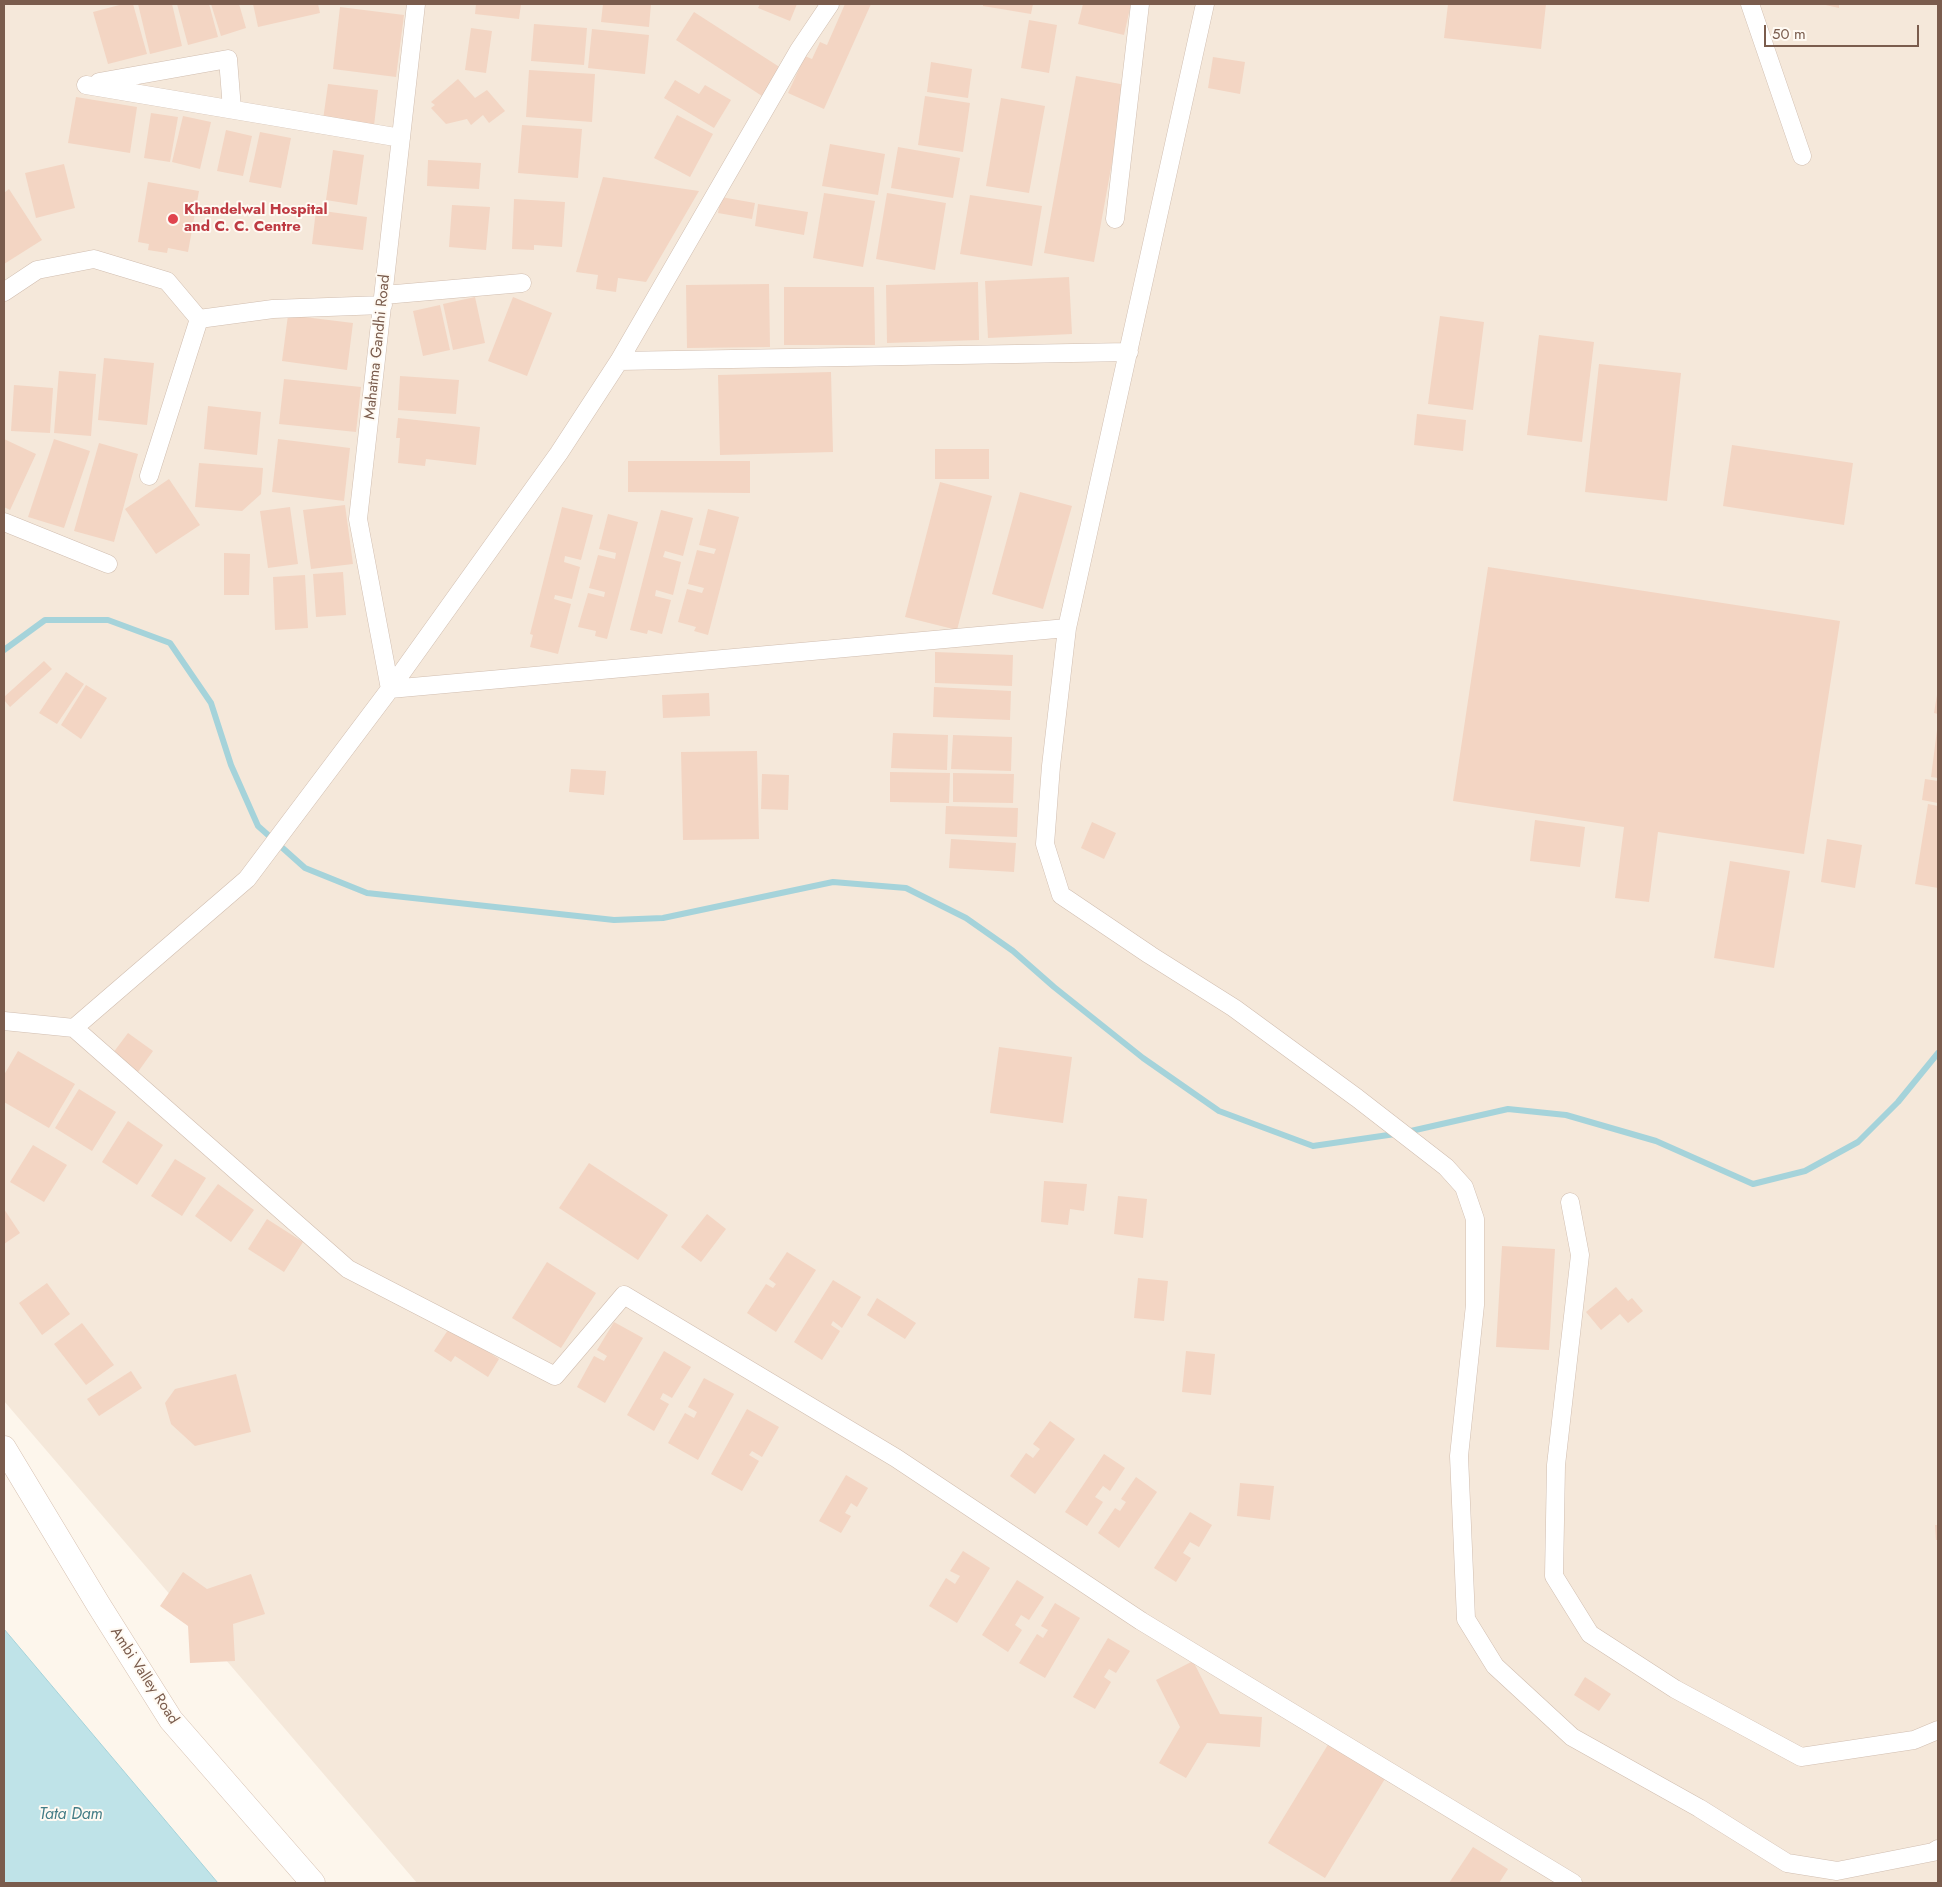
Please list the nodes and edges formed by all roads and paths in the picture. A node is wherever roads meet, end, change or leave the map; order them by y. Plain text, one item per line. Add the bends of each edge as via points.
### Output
1 (416, 4) edge
2 (830, 4) edge
3 (1140, 4) edge
4 (1205, 4) edge
5 (1750, 4) edge
6 (232, 109) junction
7 (401, 138) junction
8 (1802, 156) dead end
9 (1115, 219) dead end
10 (522, 284) dead end
11 (4, 292) edge
12 (383, 300) junction
13 (199, 319) junction
14 (1129, 352) junction
15 (619, 361) junction
16 (149, 476) dead end
17 (4, 522) edge
18 (108, 564) dead end
19 (1067, 628) junction
20 (390, 689) junction
21 (4, 1021) edge
22 (74, 1028) junction
23 (1570, 1202) dead end
24 (4, 1448) edge
25 (1938, 1730) edge
26 (1938, 1849) edge
27 (313, 1883) edge
28 (1573, 1883) edge

1 - 7 street, Mahatma Gandhi Road
2 - 15 street via 799,50
3 - 9 street
4 - 14 street
5 - 8 street
6 - 6 street via 144,94 86,85 228,59
6 - 7 street
7 - 12 street, Mahatma Gandhi Road
10 - 12 street
11 - 13 street via 37,270 94,259 167,281
12 - 13 street
12 - 20 street, Mahatma Gandhi Road via 358,520
13 - 16 street
14 - 15 street
14 - 19 street
15 - 20 street via 558,453
17 - 18 street
19 - 20 street
19 - 26 street via 1045,844 1061,895 1234,1008 1446,1167 1464,1187 1475,1218 1475,1305 1459,1456 1466,1619 1495,1666 1572,1736 1699,1808 1787,1863 1837,1872
20 - 22 street via 246,879
21 - 22 street
22 - 28 street via 348,1269 555,1376 624,1295 896,1458 1141,1621
23 - 25 street via 1580,1255 1556,1465 1554,1576 1590,1634 1675,1689 1801,1757 1914,1740
24 - 27 main road, Ambi Valley Road via 171,1720

